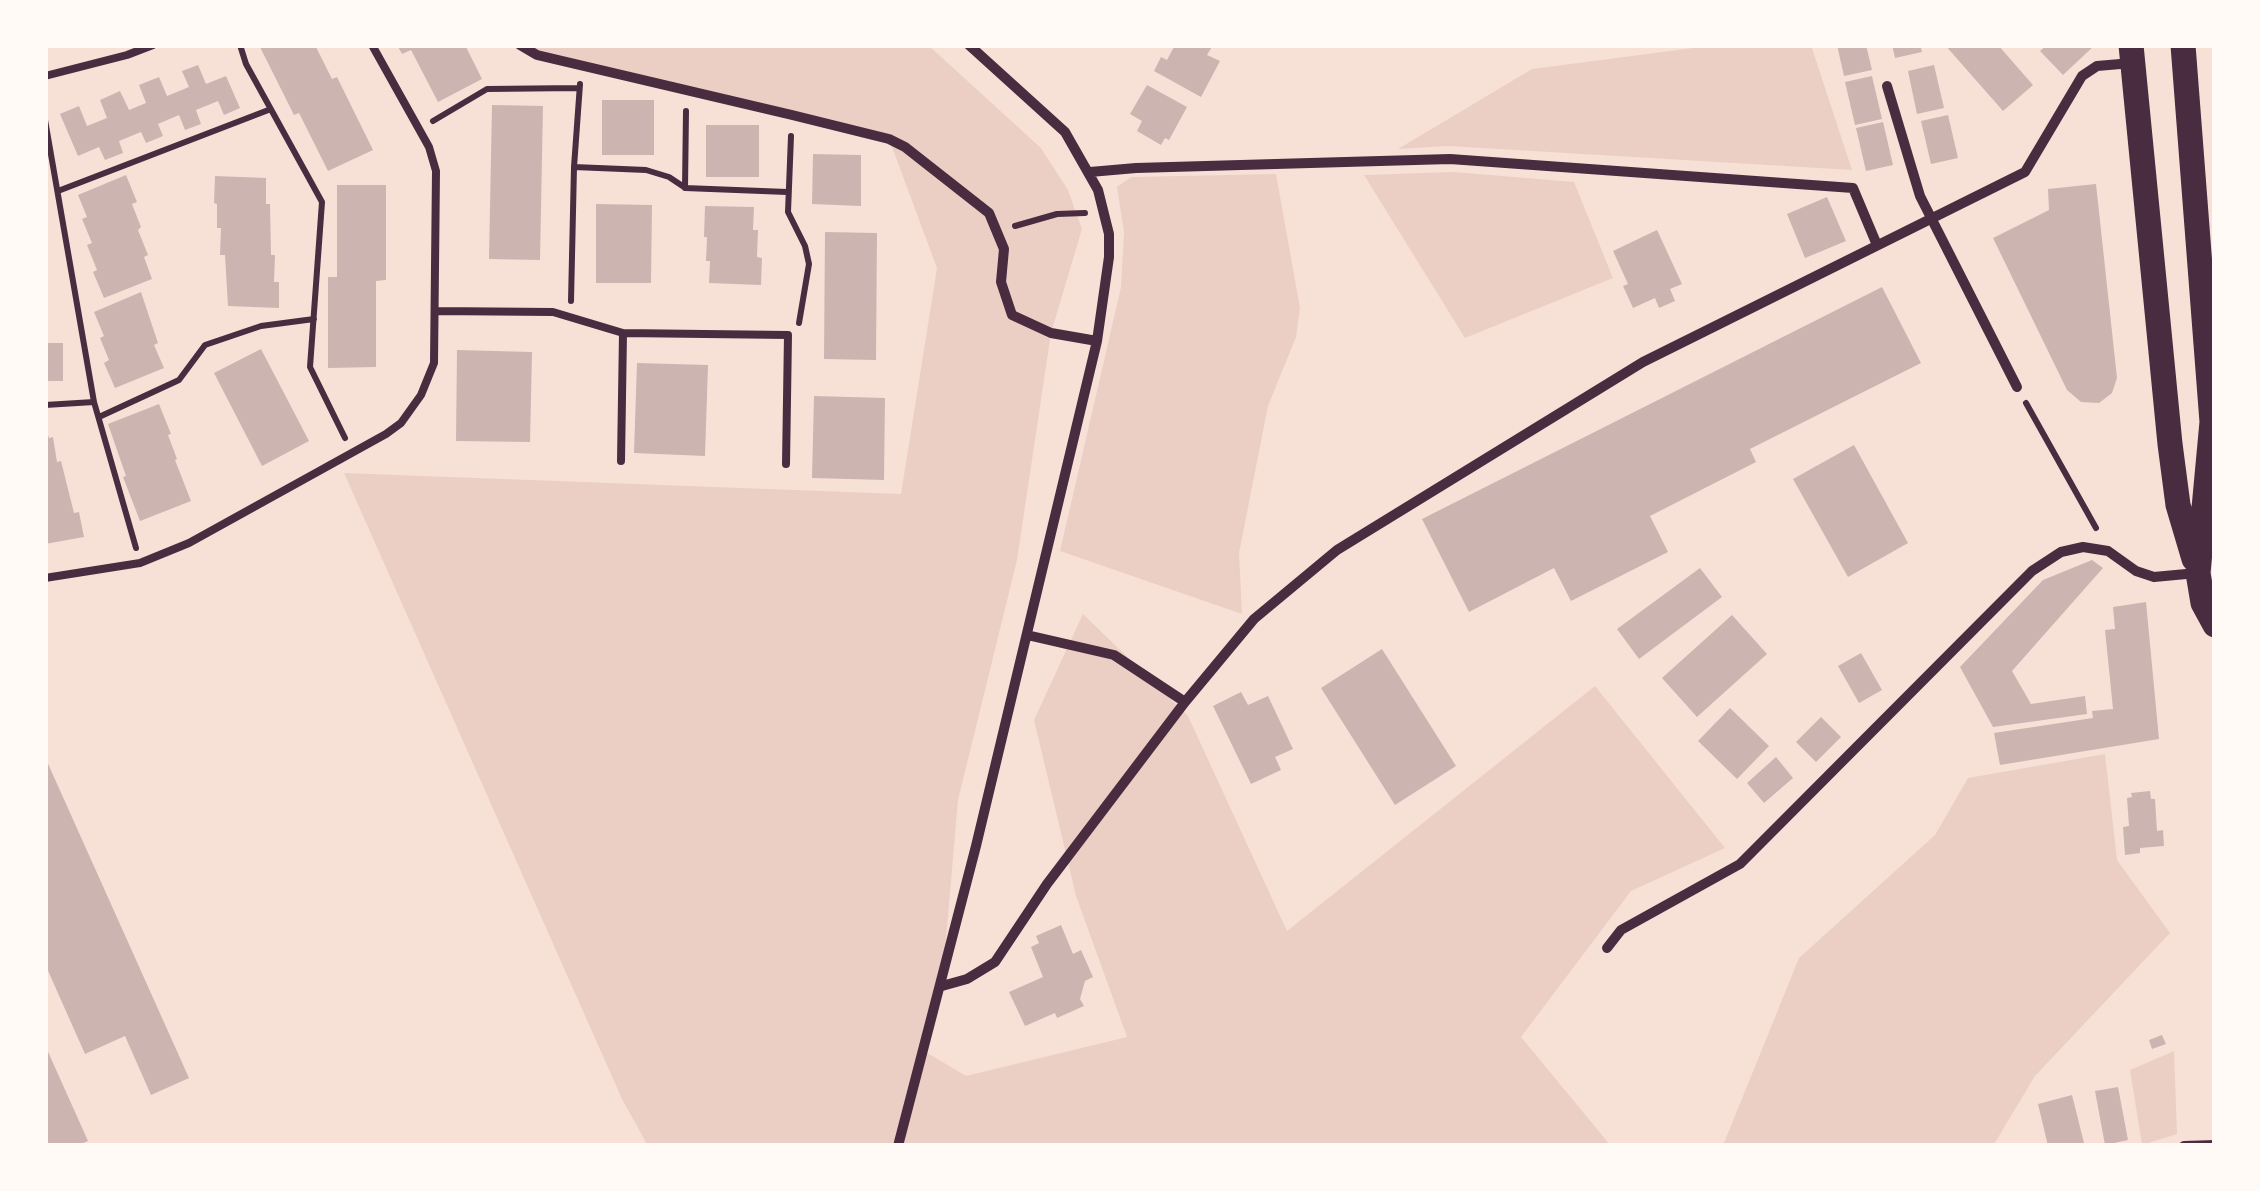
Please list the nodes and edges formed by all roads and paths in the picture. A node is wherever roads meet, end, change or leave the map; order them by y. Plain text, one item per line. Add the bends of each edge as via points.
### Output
1 (153, 45) edge
2 (240, 45) edge
3 (372, 45) edge
4 (520, 45) edge
5 (969, 45) edge
6 (2183, 45) edge
7 (2132, 54) edge
8 (576, 65) junction
9 (45, 76) edge
10 (1887, 86) dead end
11 (581, 88) junction
12 (687, 91) junction
13 (271, 110) junction
14 (792, 115) junction
15 (45, 120) edge
16 (420, 130) junction
17 (574, 167) junction
18 (1090, 172) junction
19 (685, 188) junction
20 (58, 191) junction
21 (786, 192) junction
22 (1086, 213) dead end
23 (1932, 218) junction
24 (998, 230) junction
25 (1877, 245) junction
26 (435, 311) junction
27 (571, 317) junction
28 (314, 319) junction
29 (622, 333) junction
30 (788, 335) junction
31 (1097, 342) junction
32 (2017, 388) joint
33 (2210, 400) junction
34 (94, 402) junction
35 (2166, 402) junction
36 (45, 405) edge
37 (99, 418) junction
38 (353, 452) junction
39 (622, 462) dead end
40 (786, 464) dead end
41 (2108, 551) junction
42 (140, 563) junction
43 (2198, 573) junction
44 (45, 578) edge
45 (2215, 625) edge
46 (1026, 635) junction
47 (1185, 702) junction
48 (1607, 948) dead end
49 (942, 986) junction
50 (2215, 1145) edge
51 (898, 1146) edge
52 (2184, 1146) edge

1 - 9 lane
2 - 13 path
3 - 16 lane
4 - 8 street
5 - 18 street via 1065,132
6 - 33 main road
7 - 23 street via 2089,70 2024,172
7 - 35 main road
8 - 11 path
8 - 12 street
10 - 23 street
11 - 16 path via 487,90
11 - 17 path
12 - 14 street
12 - 19 path
13 - 20 path
13 - 28 path via 322,202
14 - 21 path
14 - 24 street via 905,147 976,200
15 - 20 path
16 - 26 lane via 436,171
17 - 19 path via 646,170
17 - 27 path
18 - 25 street via 1450,160 1853,188
18 - 31 street via 1109,234
19 - 21 path
20 - 34 path
21 - 30 path via 808,264 800,322
22 - 24 path
23 - 25 street
23 - 32 street
24 - 31 street via 1001,282 1012,314
25 - 47 street via 1644,362 1337,550 1254,619
26 - 27 lane
26 - 38 lane via 434,363 421,395 400,423
27 - 29 lane
28 - 37 path via 261,326 204,345 179,380
28 - 38 path via 310,367
29 - 30 lane
29 - 39 lane
30 - 40 lane
31 - 46 street
32 - 41 path
33 - 35 main road via 2183,415
33 - 43 main road
34 - 36 path
34 - 37 path
35 - 43 main road via 2178,505
37 - 42 path
38 - 42 lane
41 - 43 street via 2154,577
41 - 48 street via 2061,552 2032,570 1740,864 1621,930
42 - 44 lane
43 - 45 main road
46 - 47 street via 1114,655
46 - 49 street
47 - 49 street via 995,962
49 - 51 street
50 - 52 street

